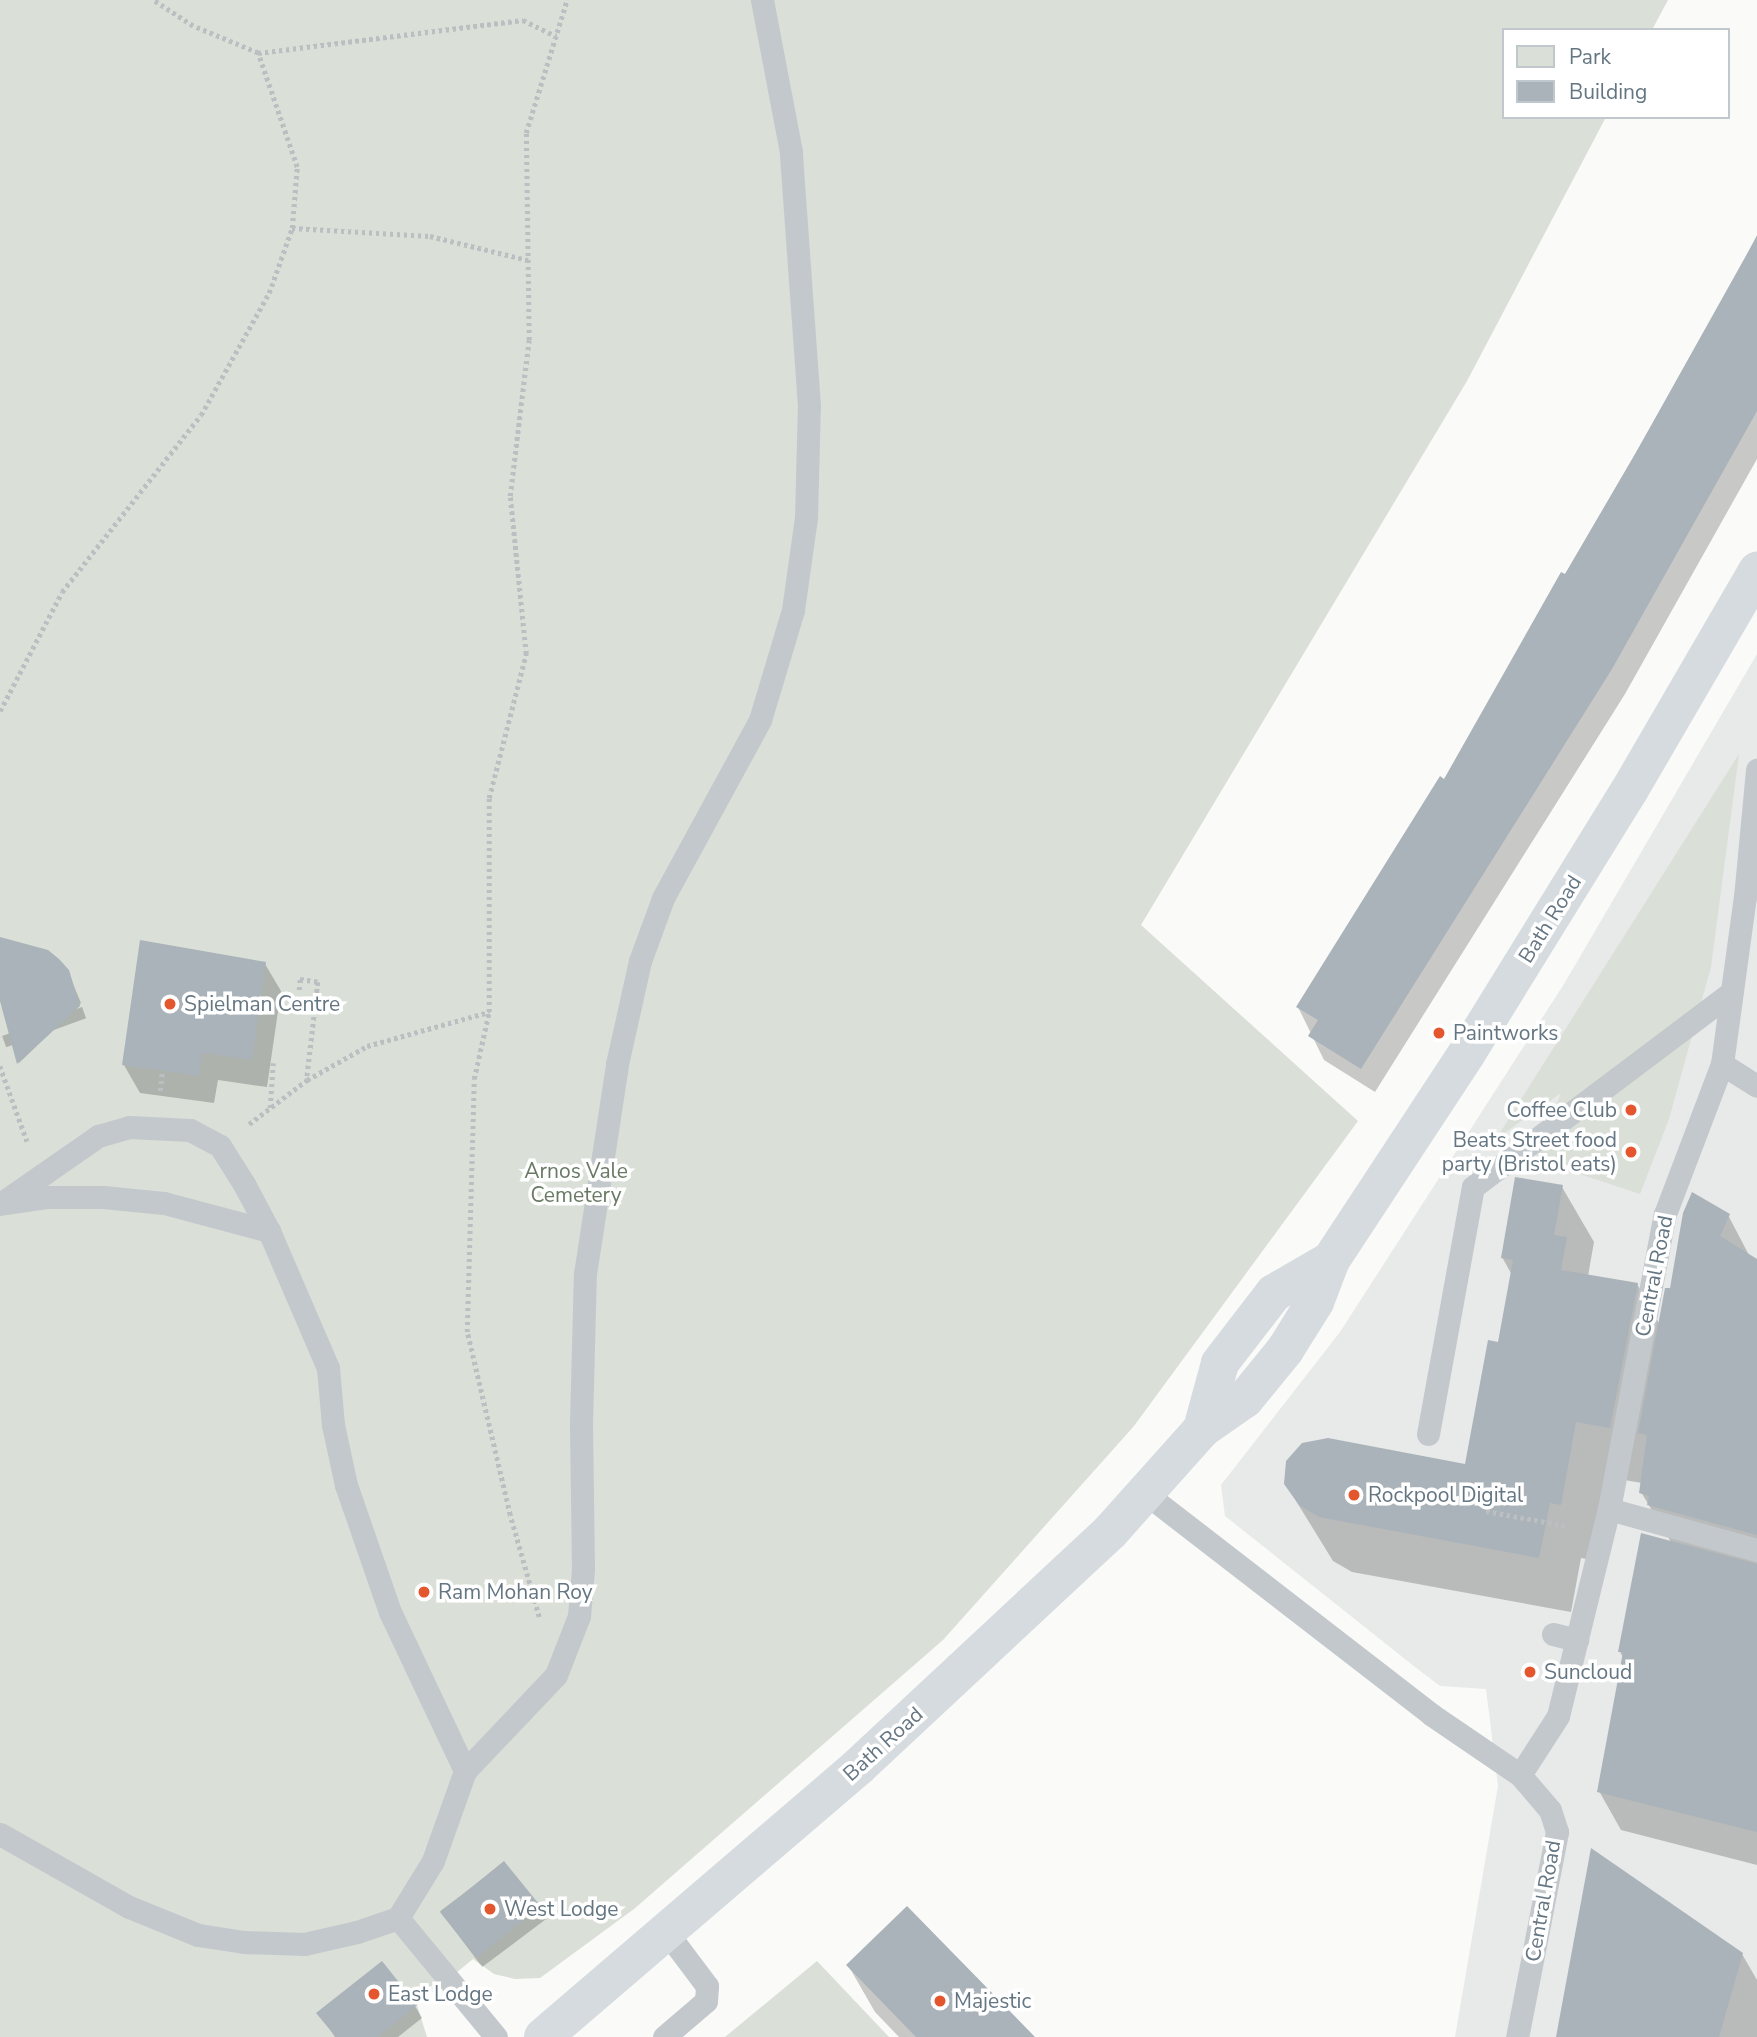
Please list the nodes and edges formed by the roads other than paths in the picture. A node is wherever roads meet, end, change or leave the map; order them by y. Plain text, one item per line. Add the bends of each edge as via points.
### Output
1 (762, 0) edge
2 (1757, 571) edge
3 (1757, 770) edge
4 (1732, 992) junction
5 (1722, 1064) junction
6 (1757, 1086) edge
7 (0, 1204) edge
8 (269, 1231) junction
9 (1428, 1434) dead end
10 (1145, 1493) junction
11 (1609, 1509) junction
12 (1757, 1550) edge
13 (1553, 1634) dead end
14 (1577, 1640) junction
15 (465, 1771) junction
16 (1520, 1775) junction
17 (0, 1834) edge
18 (398, 1918) junction
19 (665, 1930) junction
20 (496, 2037) edge
21 (543, 2037) edge
22 (664, 2037) edge
23 (1517, 2037) edge

1 - 15 lane via 791,152 809,405 806,517 793,610 760,720 663,898 640,961 617,1064 585,1274 579,1616 556,1675
2 - 10 highway, Bath Road via 1629,791 1467,1053 1331,1260 1315,1302 1285,1350 1245,1399 1202,1429
3 - 4 lane, Central Road
4 - 5 lane, Central Road
4 - 9 lane via 1473,1187
5 - 6 lane
5 - 11 lane, Central Road via 1665,1214
7 - 8 lane via 47,1197 103,1197 177,1206
7 - 8 lane via 98,1136 129,1127 190,1130 220,1146
8 - 15 lane via 328,1368 333,1426 346,1485 390,1612
10 - 16 lane, Central Road via 1433,1715
10 - 19 highway, Bath Road via 1110,1532 859,1766
11 - 12 lane
11 - 14 lane, Central Road
13 - 14 lane
14 - 16 lane, Central Road via 1558,1716
15 - 18 lane via 433,1861
16 - 23 lane, Central Road via 1550,1810 1557,1832
17 - 18 lane via 129,1907 198,1935 304,1944
18 - 20 lane
19 - 21 highway, Bath Road
19 - 22 lane via 707,1986 706,2001

